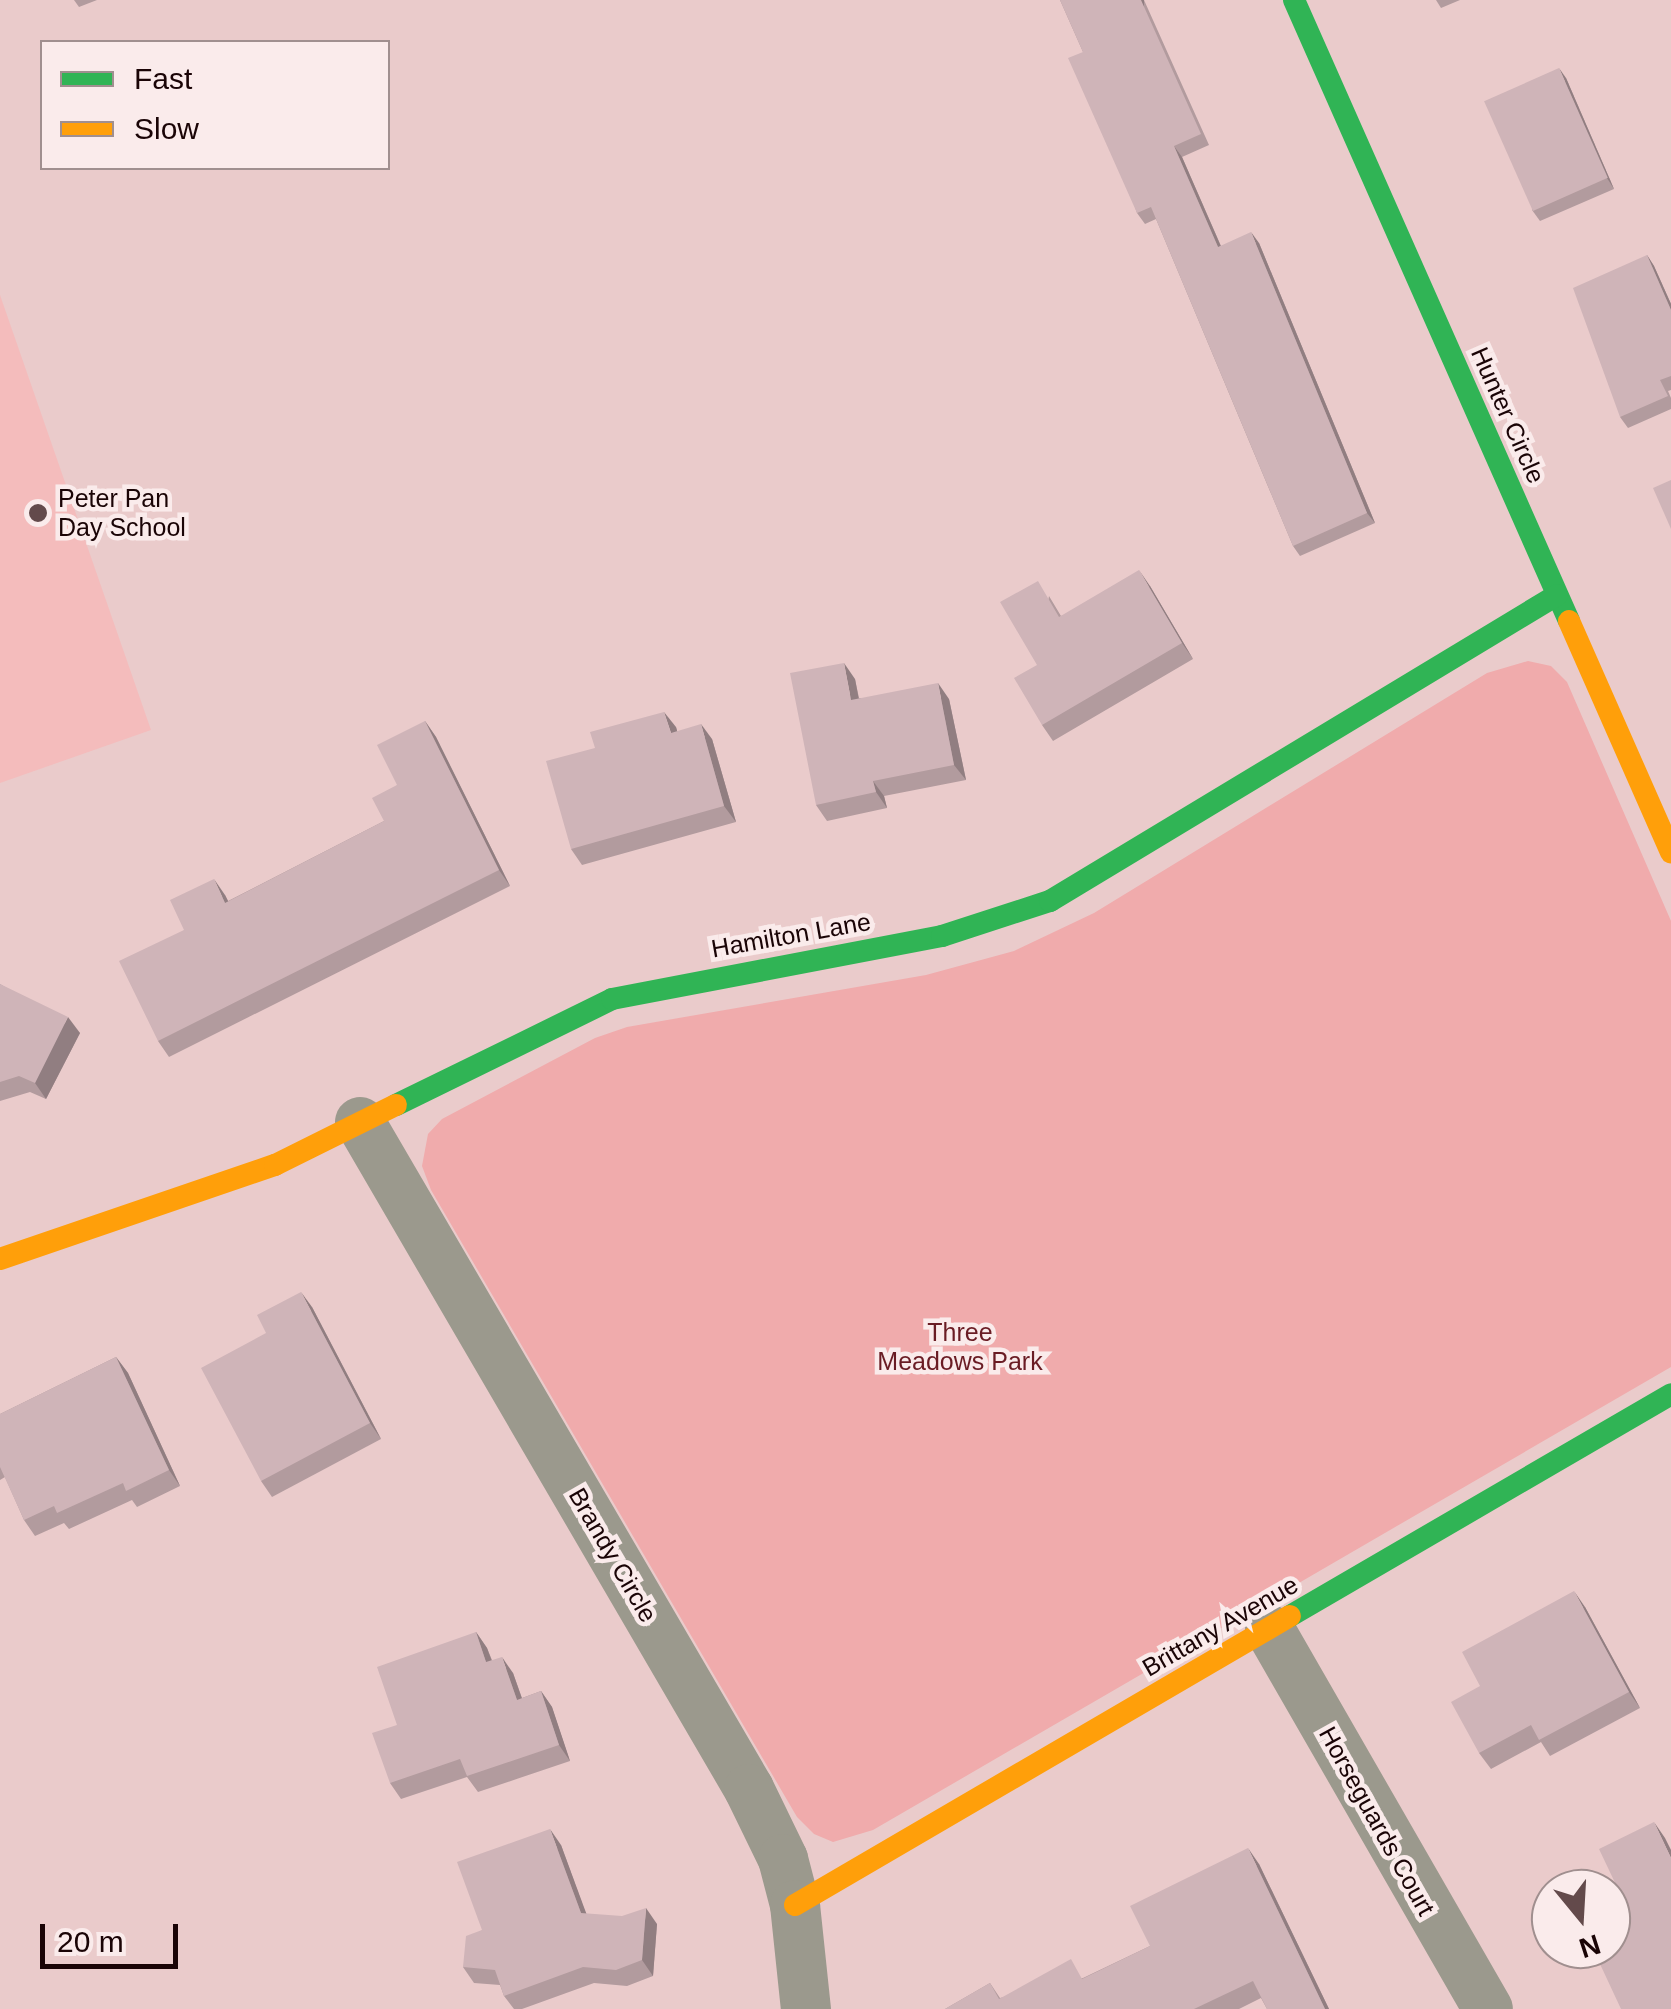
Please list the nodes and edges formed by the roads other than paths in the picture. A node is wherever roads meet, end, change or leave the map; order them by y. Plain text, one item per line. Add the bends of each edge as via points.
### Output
1 (1294, 0) edge
2 (1557, 595) junction
3 (1671, 852) edge
4 (360, 1122) junction
5 (0, 1259) edge
6 (1671, 1394) edge
7 (1270, 1630) junction
8 (795, 1905) junction
9 (806, 2009) edge
10 (1488, 2009) edge

1 - 2 street, Hunter Circle
2 - 3 street, Hunter Circle
2 - 4 street, Hamilton Lane via 1050,901 942,936 612,999
4 - 5 street, Hamilton Lane via 274,1165
4 - 8 street, Brandy Circle via 750,1789 783,1859
6 - 7 street, Brittany Avenue
7 - 8 street, Brittany Avenue
7 - 10 street, Horseguards Court
8 - 9 street, Brandy Circle

